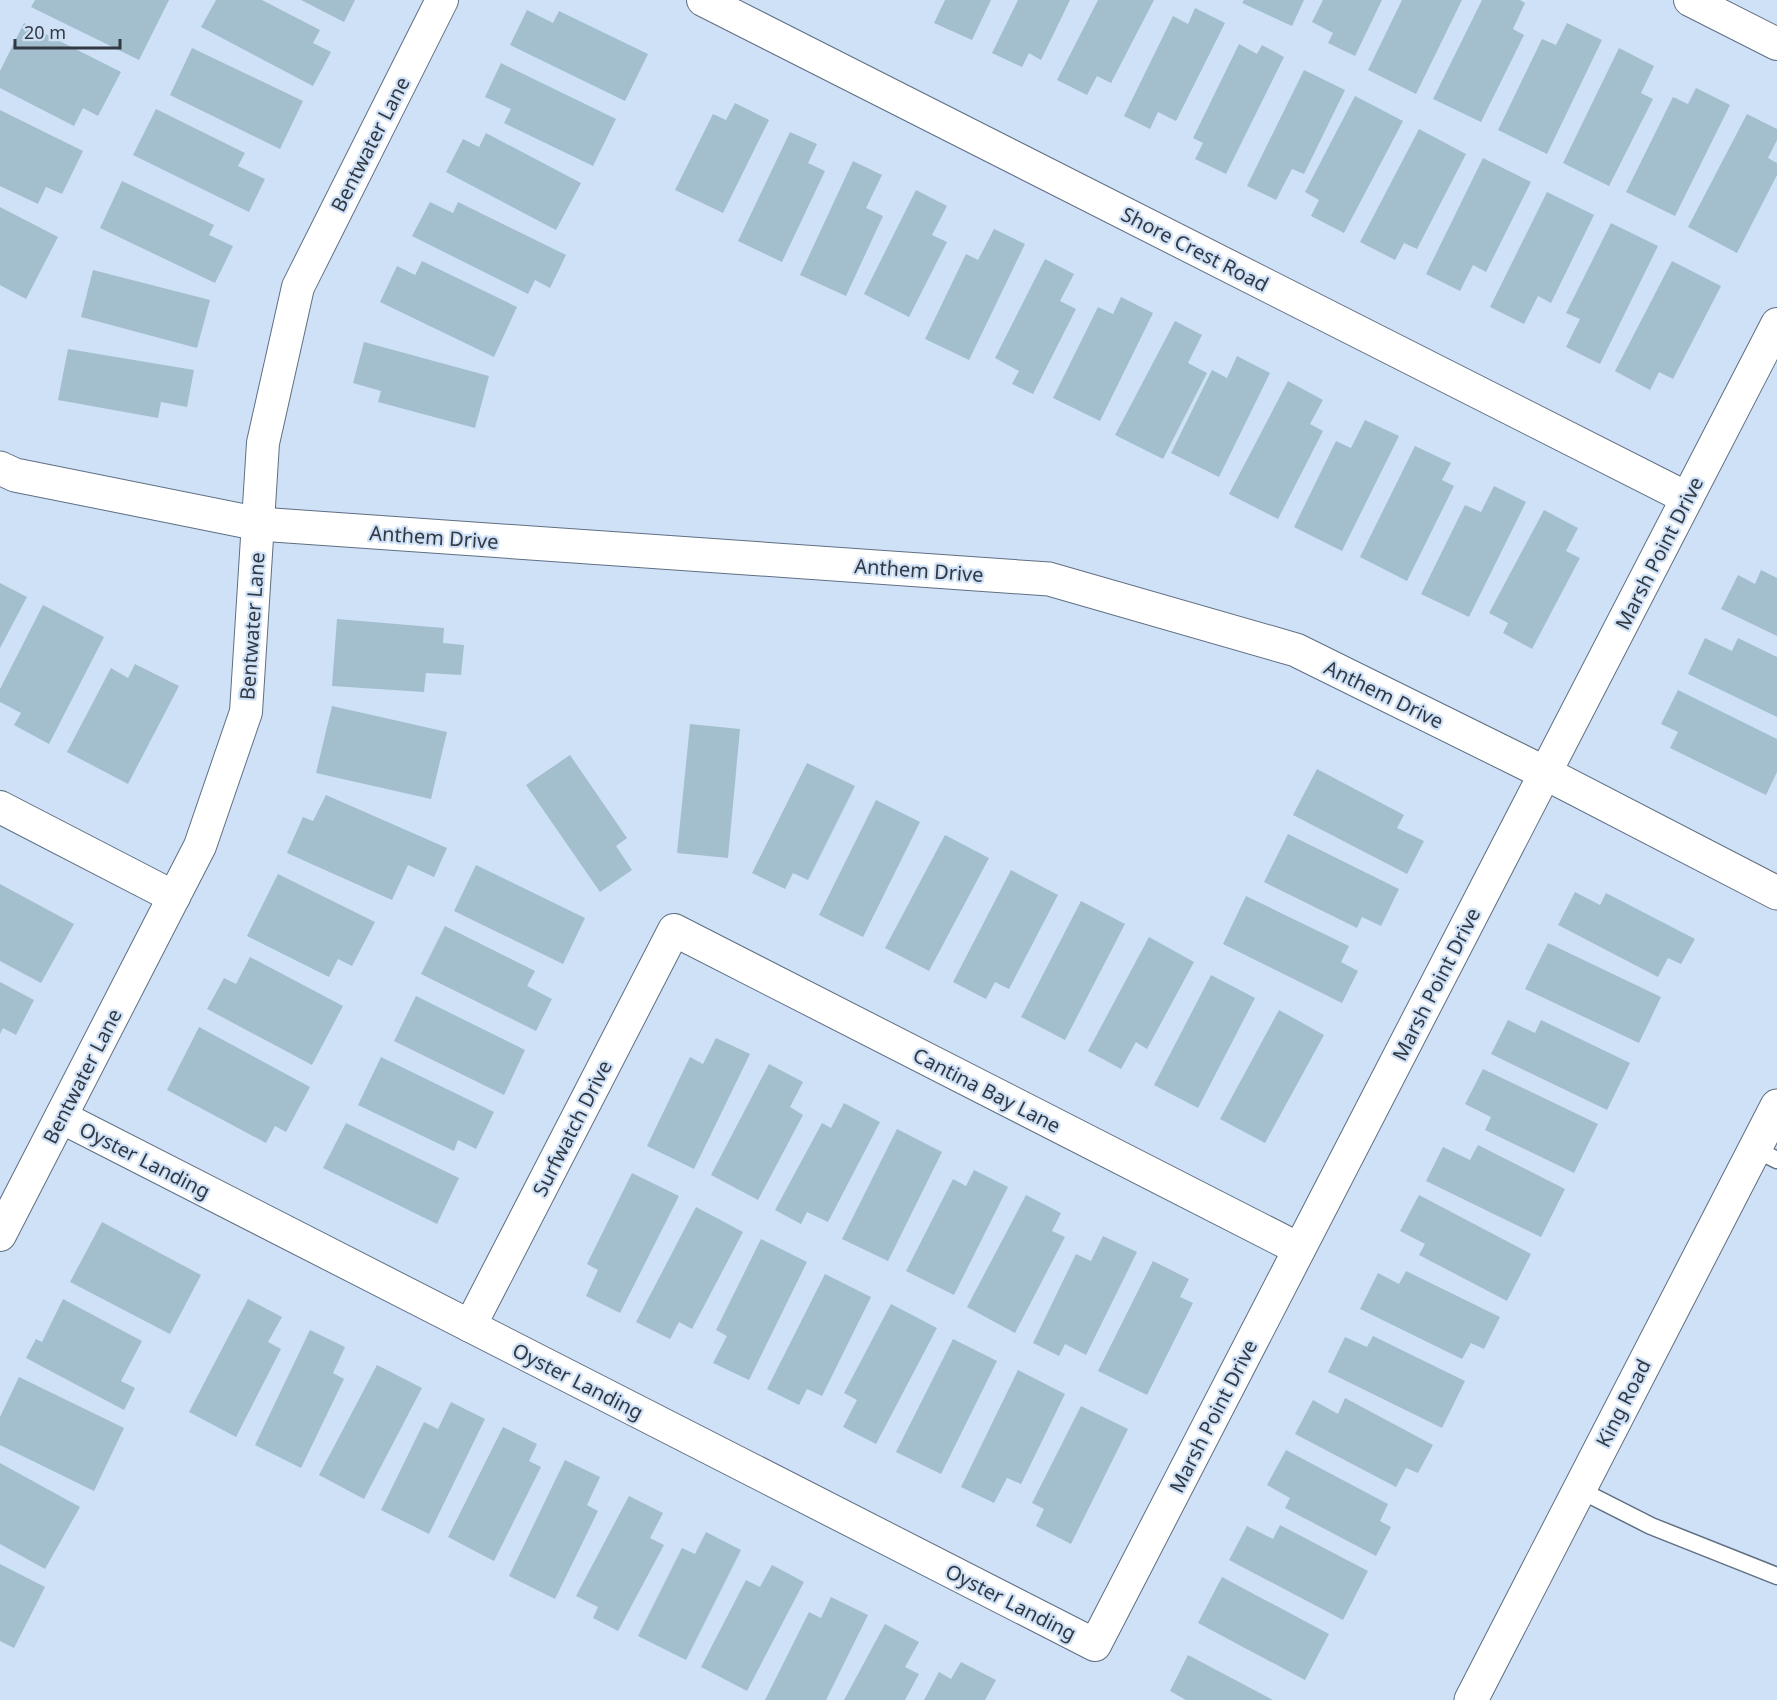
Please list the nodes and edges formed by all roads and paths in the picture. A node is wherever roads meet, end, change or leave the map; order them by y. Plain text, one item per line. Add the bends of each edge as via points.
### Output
1 (442, 0) edge
2 (704, 0) edge
3 (1690, 0) edge
4 (1777, 44) edge
5 (1777, 324) edge
6 (0, 468) edge
7 (1688, 498) junction
8 (259, 524) junction
9 (1545, 773) junction
10 (0, 807) edge
11 (1777, 893) edge
12 (174, 897) junction
13 (674, 930) joint
14 (1777, 1106) edge
15 (61, 1117) junction
16 (1766, 1154) edge
17 (0, 1235) edge
18 (1299, 1249) junction
19 (471, 1326) junction
20 (1578, 1489) junction
21 (1777, 1576) edge
22 (1095, 1645) joint
23 (1471, 1700) edge

1 - 8 street, Bentwater Lane via 298,287 263,443
2 - 7 street, Shore Crest Road
3 - 4 street
5 - 7 street, Marsh Point Drive
6 - 8 street, Anthem Drive via 15,476
7 - 9 street, Marsh Point Drive
8 - 9 street, Anthem Drive via 1049,579 1296,650
8 - 12 street, Bentwater Lane via 246,712 200,846
9 - 11 street, Anthem Drive
9 - 18 street, Marsh Point Drive
10 - 12 street
12 - 15 street, Bentwater Lane
13 - 18 street, Cantina Bay Lane
13 - 19 street, Surfwatch Drive
14 - 16 street, King Road
15 - 17 street, Bentwater Lane
15 - 19 street, Oyster Landing
16 - 20 street, King Road
18 - 22 street, Marsh Point Drive
19 - 22 street, Oyster Landing
20 - 21 lane via 1651,1526
20 - 23 street, King Road

